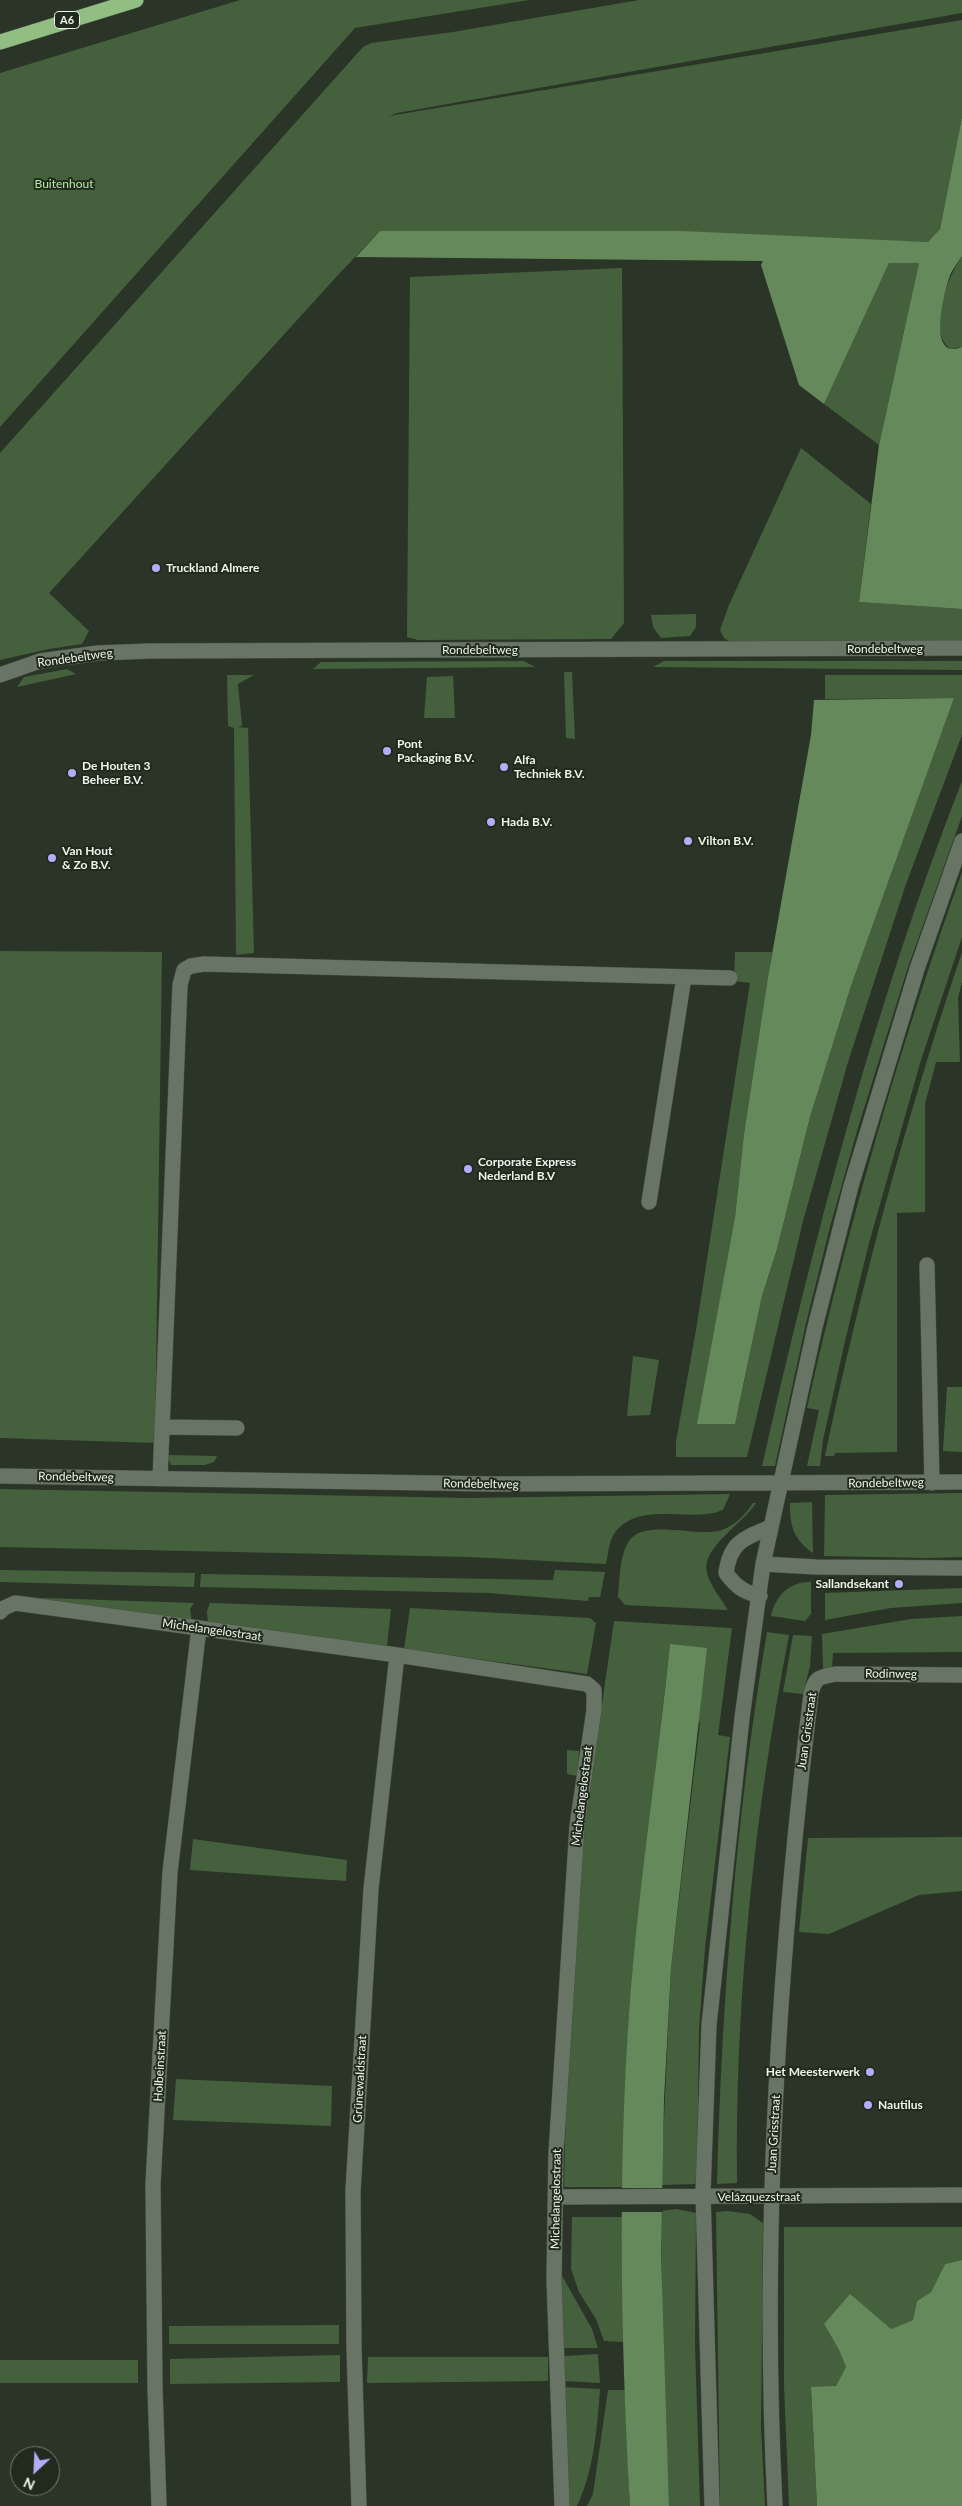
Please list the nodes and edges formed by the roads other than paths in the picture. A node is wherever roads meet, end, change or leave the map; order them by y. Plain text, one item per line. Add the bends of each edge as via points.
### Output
1 (136, 0) edge
2 (0, 42) edge
3 (962, 648) edge
4 (0, 675) edge
5 (962, 841) edge
6 (684, 977) junction
7 (730, 978) dead end
8 (649, 1202) dead end
9 (927, 1265) dead end
10 (162, 1427) junction
11 (237, 1428) dead end
12 (0, 1476) edge
13 (160, 1479) junction
14 (962, 1482) edge
15 (932, 1483) junction
16 (781, 1484) junction
17 (771, 1528) junction
18 (763, 1564) junction
19 (962, 1568) edge
20 (760, 1596) junction
21 (0, 1612) edge
22 (199, 1628) junction
23 (397, 1654) junction
24 (962, 1675) edge
25 (820, 1677) joint
26 (962, 2196) edge
27 (556, 2197) junction
28 (703, 2198) junction
29 (771, 2198) junction
30 (159, 2506) edge
31 (359, 2506) edge
32 (562, 2506) edge
33 (712, 2506) edge
34 (776, 2506) edge

1 - 2 highway, A6
3 - 4 street, Rondebeltweg via 150,651 98,653 40,661
5 - 16 street via 914,978 853,1177 815,1327
6 - 7 street
6 - 8 street
6 - 10 street via 204,964 184,970 180,985
9 - 15 street
10 - 11 street
10 - 13 street
12 - 13 street, Rondebeltweg
13 - 16 street, Rondebeltweg
14 - 15 street, Rondebeltweg
15 - 16 street, Rondebeltweg
16 - 17 street
17 - 18 street
17 - 20 street via 745,1538 733,1548 728,1558 726,1573 734,1585 745,1593
18 - 19 street
18 - 20 street
20 - 28 street via 742,1718 709,2025
21 - 22 street, Michelangelostraat via 15,1603
22 - 23 street, Michelangelostraat
22 - 30 street, Holbeinstraat via 170,1872 153,2184
23 - 27 street, Michelangelostraat via 587,1684 594,1690 577,1826 556,2152
23 - 31 street, Grünewaldstraat via 371,1889 353,2192
24 - 25 street, Rodinweg via 836,1674
25 - 29 street, Juan Grisstraat via 814,1682 812,1694 793,1842
26 - 29 street, Velázquezstraat
27 - 28 street, Velázquezstraat
27 - 32 street, Michelangelostraat via 555,2288
28 - 29 street, Velázquezstraat
28 - 33 street
29 - 34 street, Juan Grisstraat via 769,2334

